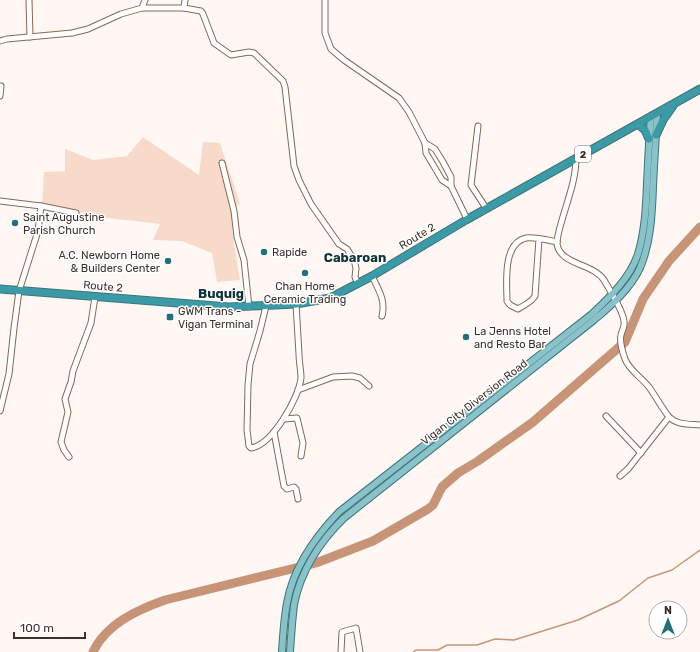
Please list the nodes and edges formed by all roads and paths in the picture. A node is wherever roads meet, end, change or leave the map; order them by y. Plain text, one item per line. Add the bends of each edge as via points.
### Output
1 (29, 0) edge
2 (145, 0) edge
3 (186, 0) edge
4 (325, 0) edge
5 (142, 8) junction
6 (184, 8) junction
7 (30, 37) junction
8 (0, 42) edge
9 (1, 86) dead end
10 (700, 89) edge
11 (0, 96) edge
12 (674, 104) junction
13 (654, 115) junction
14 (638, 124) junction
15 (478, 126) dead end
16 (656, 135) junction
17 (649, 139) junction
18 (425, 143) junction
19 (576, 158) junction
20 (222, 163) dead end
21 (451, 186) junction
22 (0, 201) edge
23 (41, 206) junction
24 (486, 208) junction
25 (76, 213) dead end
26 (467, 219) junction
27 (539, 239) junction
28 (557, 242) junction
29 (372, 276) junction
30 (358, 284) junction
31 (0, 289) edge
32 (19, 291) junction
33 (612, 296) junction
34 (95, 297) junction
35 (616, 301) junction
36 (296, 304) junction
37 (266, 306) junction
38 (250, 307) junction
39 (382, 316) dead end
40 (369, 386) dead end
41 (298, 390) junction
42 (0, 411) edge
43 (606, 416) dead end
44 (669, 417) junction
45 (284, 419) junction
46 (700, 425) edge
47 (274, 432) junction
48 (641, 453) junction
49 (302, 456) dead end
50 (69, 457) dead end
51 (620, 476) dead end
52 (298, 499) dead end
53 (282, 652) edge
54 (290, 652) edge
55 (341, 652) edge
56 (360, 652) edge

1 - 7 street
2 - 5 street
3 - 6 street
4 - 18 street via 325,33 331,49 400,98
5 - 6 street
5 - 7 street via 121,14 88,29
6 - 30 street via 202,12 217,46 231,55 252,52 283,82 294,166 299,180 311,204 339,244 347,249 354,260
7 - 8 street
9 - 11 street
10 - 12 highway, Route 2 / 2
12 - 13 highway, Route 2 / 2
12 - 16 highway
13 - 14 highway, Route 2 / 2
13 - 16 main road, Vigan City Diversion Road
13 - 17 main road, Vigan City Diversion Road
14 - 17 highway via 645,130
14 - 19 highway, Route 2 / 2
15 - 24 street via 471,185
16 - 35 main road, Vigan City Diversion Road via 647,248 634,279
17 - 33 main road, Vigan City Diversion Road via 646,208 638,254
18 - 21 street via 426,153 442,180
18 - 21 street via 439,155 451,176
19 - 24 highway, Route 2 / 2
19 - 28 street via 576,170
20 - 38 street via 244,260
21 - 26 street
22 - 23 street
23 - 25 street
23 - 32 street via 38,231
24 - 26 highway, Route 2 / 2
26 - 29 highway, Route 2 / 2
27 - 27 street via 521,240 510,254 506,268 507,301 518,309 534,296
27 - 28 street
28 - 33 street via 561,253 603,278
29 - 30 highway, Route 2 / 2
29 - 39 street via 383,300
30 - 36 highway, Route 2 / 2 via 330,298
31 - 32 highway, Route 2 / 2
32 - 34 highway, Route 2 / 2
32 - 42 street via 9,374
33 - 35 street
33 - 53 main road, Vigan City Diversion Road via 339,512 321,532 295,577 287,601
34 - 38 highway, Route 2 / 2
34 - 50 street via 91,323 65,399 68,412 61,442
35 - 44 street via 624,321 620,336 626,361 648,386
35 - 54 main road, Vigan City Diversion Road via 344,518 326,537 310,561 294,604
36 - 37 highway, Route 2 / 2
36 - 41 street via 301,377
37 - 38 highway, Route 2 / 2
37 - 47 street via 250,364 248,446 256,447
40 - 41 street via 360,378 352,376 333,377
41 - 45 street
43 - 48 street
44 - 46 street via 680,424
44 - 48 street
45 - 47 street
45 - 49 street via 298,418 303,443
47 - 52 street via 284,486 287,489 296,489
48 - 51 street
55 - 56 street via 342,632 356,628

